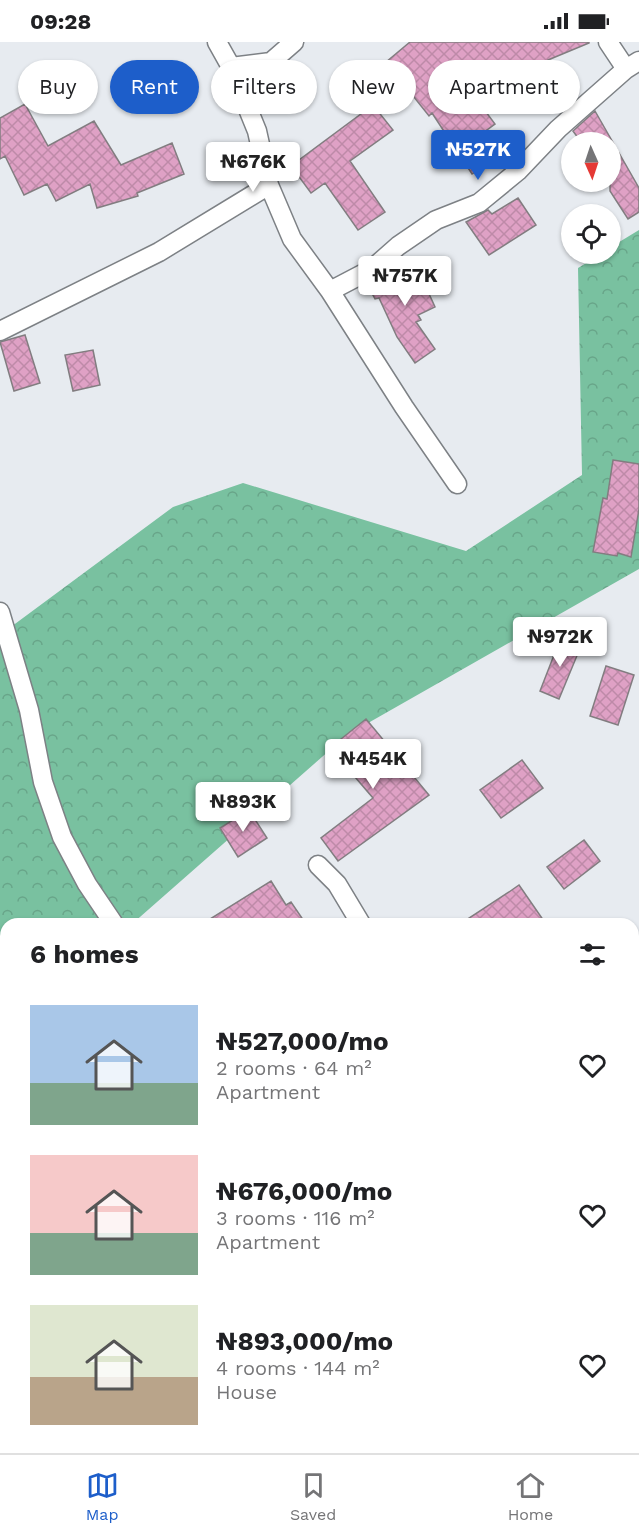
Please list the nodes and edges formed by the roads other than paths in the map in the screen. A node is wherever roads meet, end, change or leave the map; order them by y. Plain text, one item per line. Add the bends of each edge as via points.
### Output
1 (217, 42) edge
2 (294, 42) edge
3 (608, 42) edge
4 (227, 60) edge
5 (273, 60) edge
6 (632, 65) edge
7 (250, 114) edge
8 (269, 185) junction
9 (330, 291) junction
10 (0, 332) edge
11 (457, 484) dead end
12 (0, 612) edge
13 (318, 865) dead end
14 (110, 918) edge
15 (357, 918) edge

1 - 4 street
2 - 5 street
3 - 6 street
6 - 9 street via 479,203 435,220 372,269
7 - 8 street
8 - 9 street via 292,239
8 - 10 street via 159,252
9 - 11 street
12 - 14 street via 29,710 43,782 62,837
13 - 15 street via 337,884

